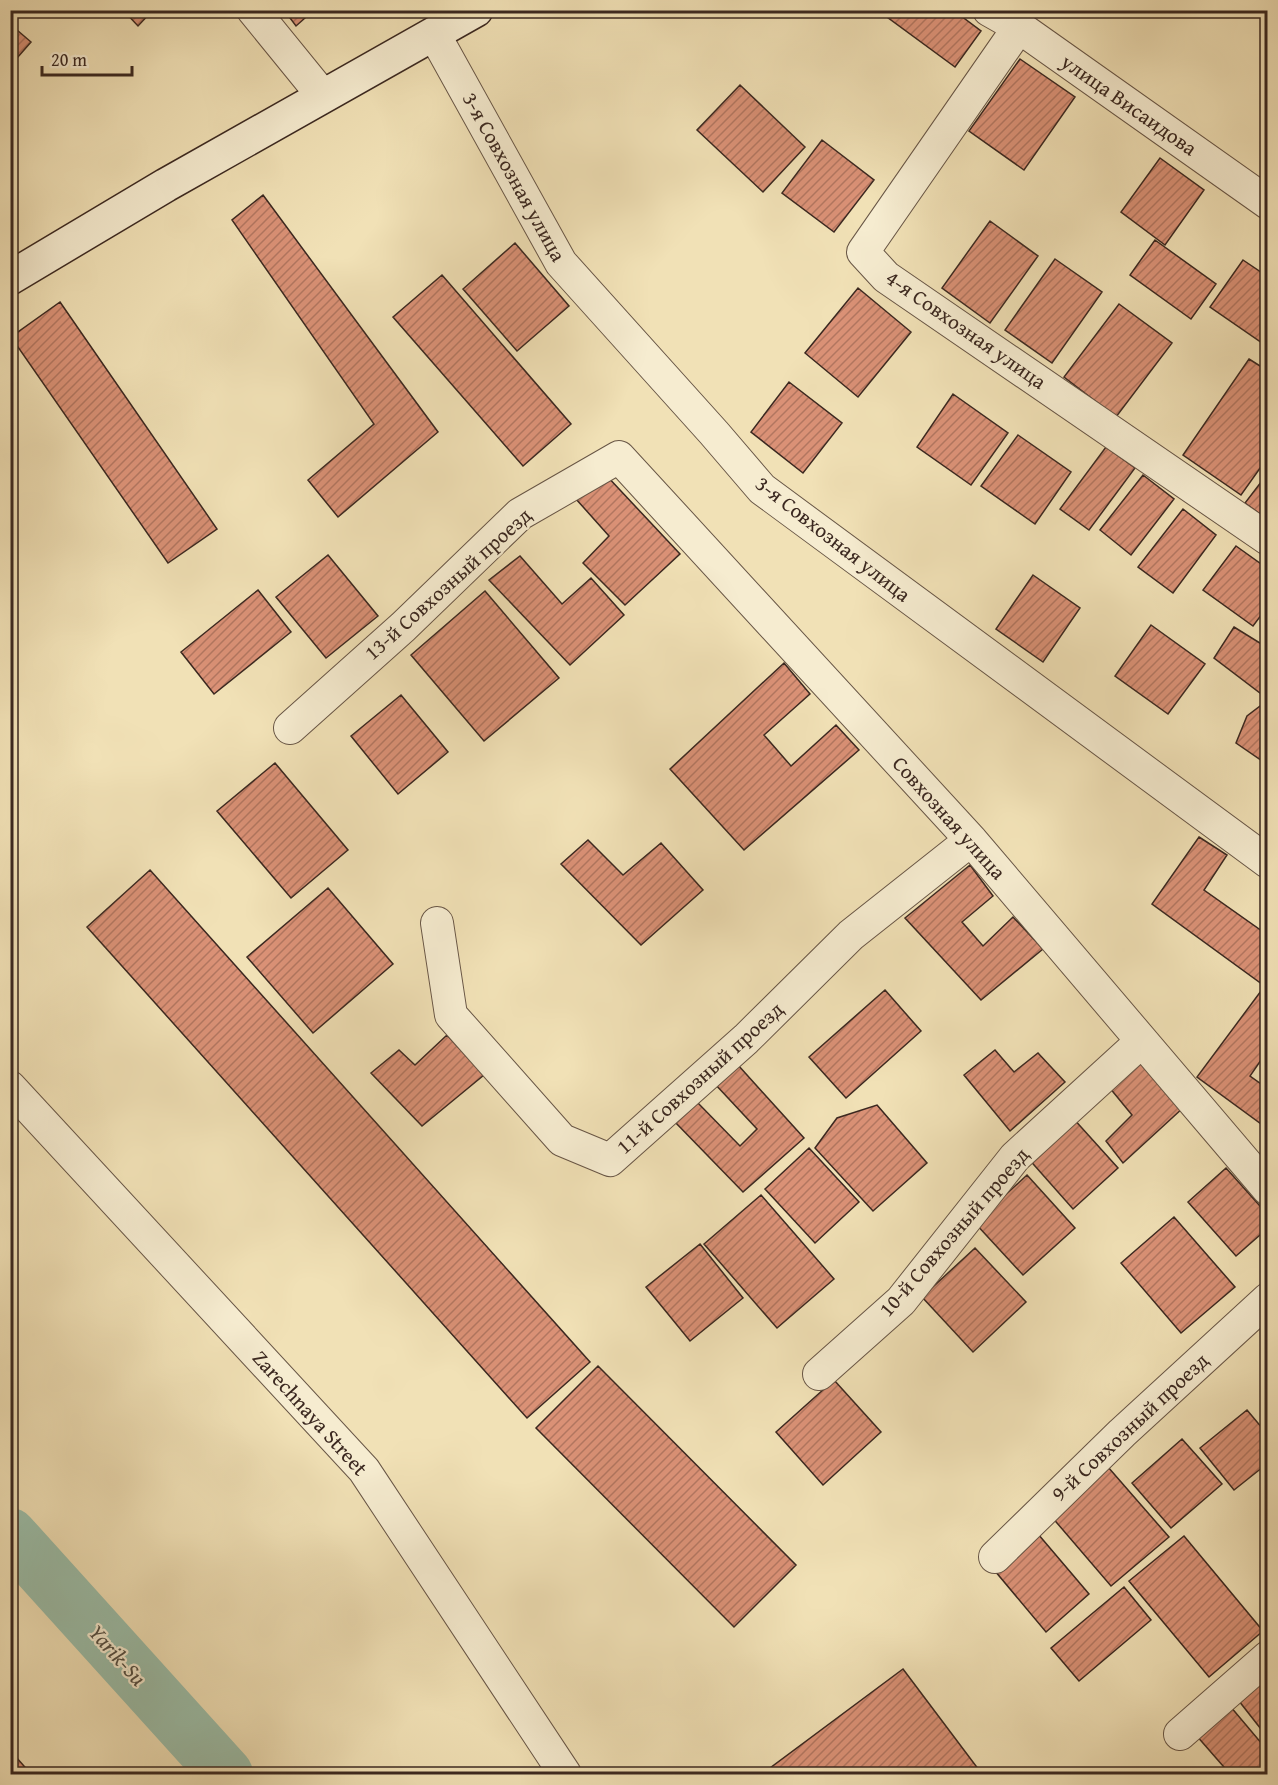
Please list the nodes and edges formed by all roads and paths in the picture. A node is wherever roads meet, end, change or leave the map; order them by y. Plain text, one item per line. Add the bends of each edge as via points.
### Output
1 (253, 10) edge
2 (476, 10) edge
3 (989, 10) edge
4 (1018, 27) junction
5 (434, 34) junction
6 (323, 96) junction
7 (1268, 203) edge
8 (10, 278) edge
9 (619, 457) joint
10 (1268, 539) edge
11 (290, 728) dead end
12 (971, 840) junction
13 (1268, 862) edge
14 (437, 923) dead end
15 (1142, 1041) junction
16 (10, 1087) edge
17 (1268, 1189) edge
18 (1268, 1299) edge
19 (819, 1374) dead end
20 (995, 1557) dead end
21 (1268, 1657) edge
22 (1180, 1734) dead end
23 (565, 1774) edge

1 - 6 street
2 - 5 main road
3 - 4 street, улица Висаидова
4 - 7 street, улица Висаидова
4 - 10 street, 4-я Совхозная улица via 863,252 886,277
5 - 6 main road
5 - 13 street, 3-я Совхозная улица via 561,263 762,489
6 - 8 main road
9 - 11 street, 13-й Совхозный проезд via 520,514 403,627
9 - 12 street, Совхозная улица
12 - 14 street, 11-й Совхозный проезд via 851,935 746,1039 610,1160 562,1140 451,1015
12 - 15 street, Совхозная улица
15 - 17 street, Совхозная улица
15 - 19 street, 10-й Совхозный проезд via 1015,1157 901,1300
16 - 23 street, Zarechnaya Street via 364,1470
18 - 20 street, 9-й Совхозный проезд
21 - 22 street

